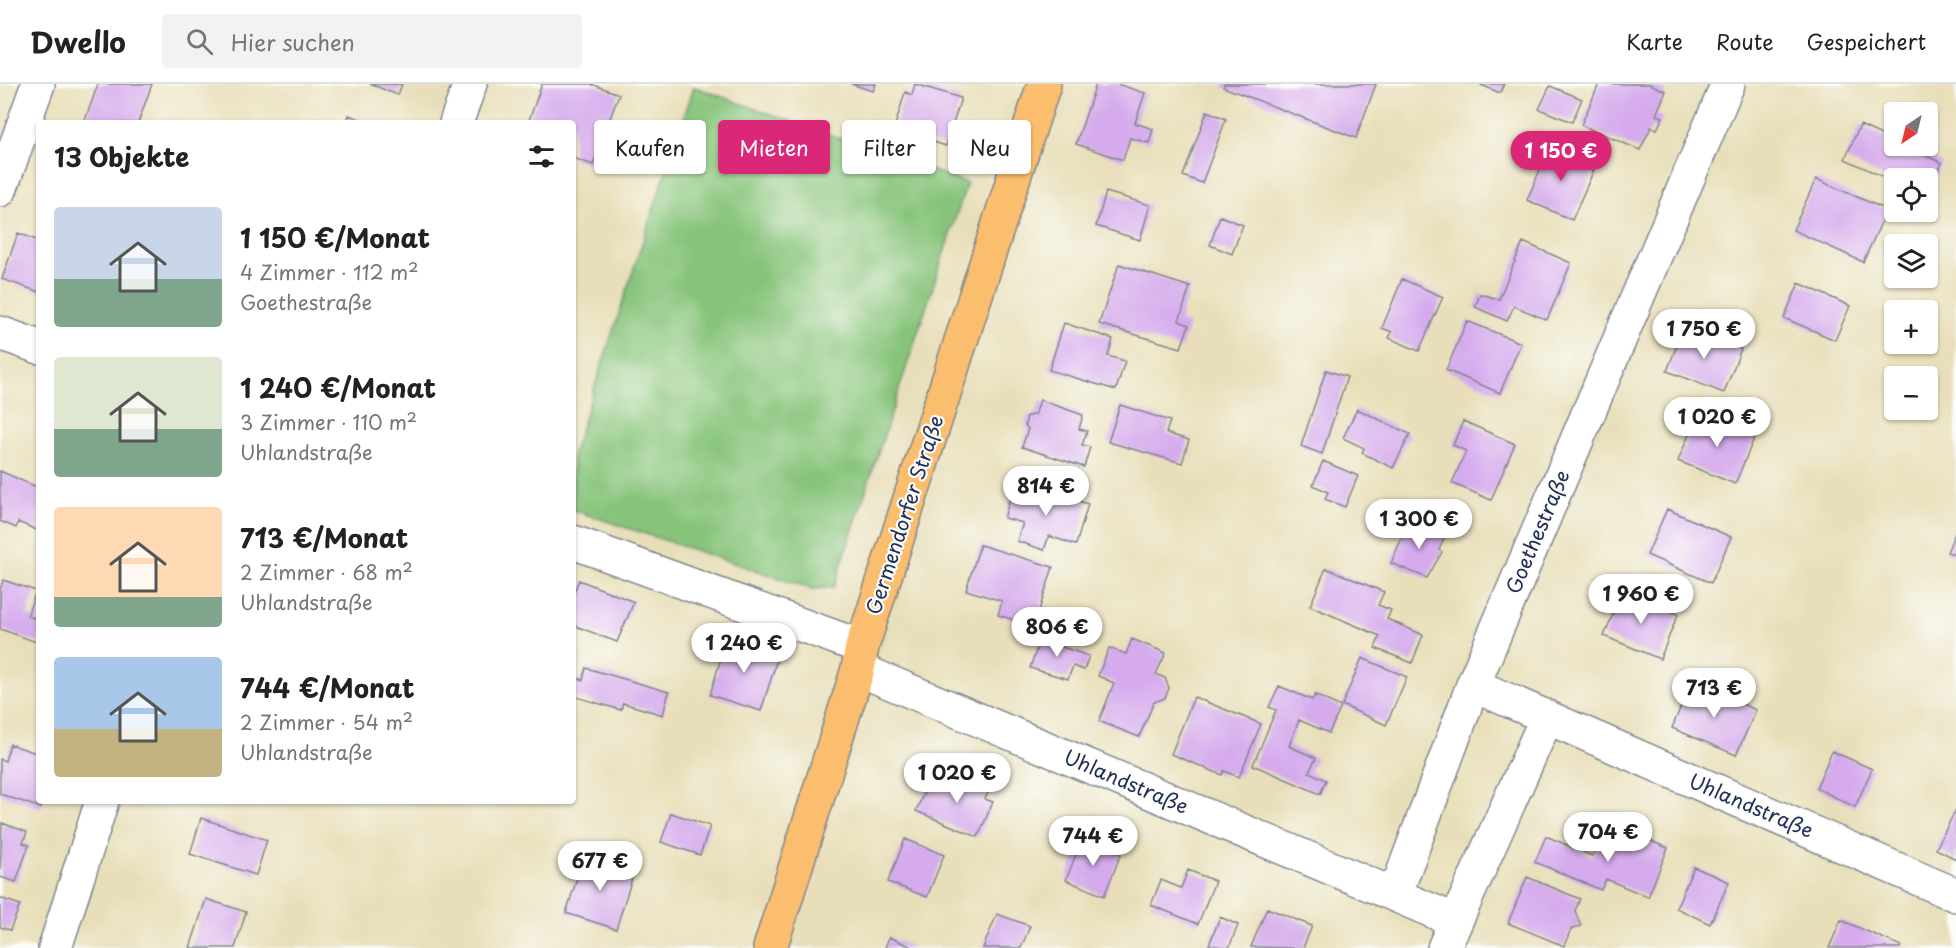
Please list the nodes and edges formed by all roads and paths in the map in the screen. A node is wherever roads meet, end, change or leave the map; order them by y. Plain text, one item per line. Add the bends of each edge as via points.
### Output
1 (38, 84) edge
2 (471, 84) edge
3 (1044, 84) edge
4 (1728, 84) edge
5 (457, 120) edge
6 (0, 190) edge
7 (0, 333) edge
8 (36, 346) edge
9 (576, 543) edge
10 (860, 658) junction
11 (1473, 685) junction
12 (1546, 717) junction
13 (101, 804) edge
14 (1395, 895) junction
15 (1956, 895) edge
16 (1450, 934) edge
17 (55, 948) edge
18 (770, 948) edge

1 - 6 street
2 - 5 street
3 - 10 main road, Germendorfer Straße
4 - 11 street, Goethestraße
7 - 8 street
9 - 10 street, Uhlandstraße
10 - 14 street, Uhlandstraße
10 - 18 main road, Germendorfer Straße
11 - 12 street, Uhlandstraße
11 - 14 street, Goethestraße
12 - 15 street, Uhlandstraße
12 - 16 street
13 - 17 street
14 - 16 street

